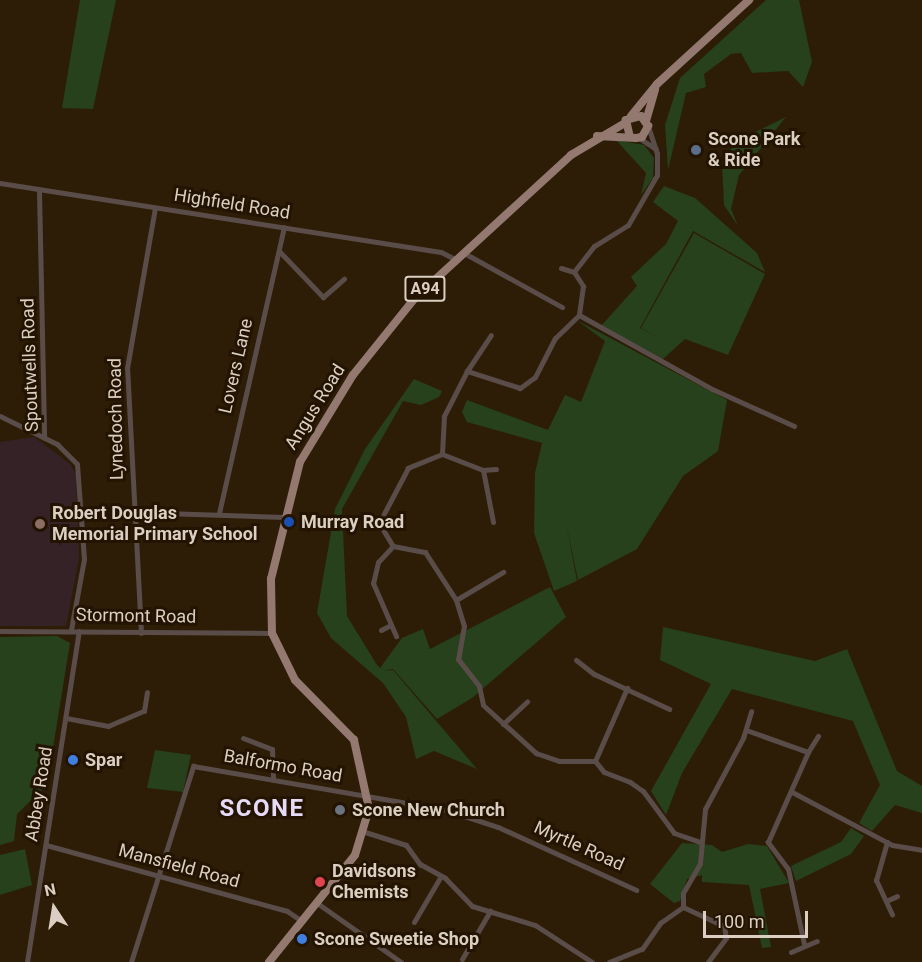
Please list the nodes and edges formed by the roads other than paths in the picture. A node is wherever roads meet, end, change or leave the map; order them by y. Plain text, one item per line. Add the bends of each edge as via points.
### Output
1 (749, 0) edge
2 (657, 84) junction
3 (628, 119) junction
4 (647, 123) junction
5 (596, 136) junction
6 (634, 137) junction
7 (657, 150) junction
8 (0, 183) edge
9 (39, 191) junction
10 (155, 207) junction
11 (284, 227) junction
12 (279, 251) junction
13 (464, 253) junction
14 (457, 260) junction
15 (561, 268) dead end
16 (574, 272) junction
17 (344, 279) dead end
18 (562, 307) dead end
19 (579, 315) junction
20 (491, 335) dead end
21 (467, 371) junction
22 (0, 416) edge
23 (794, 426) dead end
24 (44, 438) junction
25 (442, 454) junction
26 (495, 469) dead end
27 (483, 470) junction
28 (133, 512) junction
29 (219, 513) junction
30 (283, 517) junction
31 (493, 522) dead end
32 (393, 546) junction
33 (503, 572) dead end
34 (456, 600) junction
35 (391, 626) junction
36 (71, 630) junction
37 (381, 630) dead end
38 (79, 631) junction
39 (0, 632) edge
40 (141, 633) junction
41 (272, 633) junction
42 (396, 636) dead end
43 (576, 660) dead end
44 (627, 688) junction
45 (147, 692) dead end
46 (527, 702) dead end
47 (669, 709) dead end
48 (750, 711) dead end
49 (66, 718) junction
50 (503, 724) junction
51 (746, 730) junction
52 (818, 736) dead end
53 (243, 738) dead end
54 (808, 752) junction
55 (595, 761) junction
56 (273, 780) junction
57 (792, 792) junction
58 (369, 796) junction
59 (365, 832) junction
60 (700, 842) junction
61 (887, 842) junction
62 (46, 845) junction
63 (922, 850) edge
64 (158, 876) junction
65 (441, 876) junction
66 (636, 890) dead end
67 (897, 896) dead end
68 (886, 901) junction
69 (317, 903) junction
70 (684, 907) junction
71 (490, 912) junction
72 (892, 914) dead end
73 (302, 921) junction
74 (414, 922) dead end
75 (817, 941) dead end
76 (804, 944) junction
77 (791, 952) dead end
78 (462, 959) dead end
79 (27, 962) edge
80 (132, 962) edge
81 (269, 962) edge
82 (401, 962) edge
83 (592, 962) edge
84 (609, 962) edge
85 (708, 962) edge

1 - 2 main road, A94
2 - 3 main road, A94
2 - 4 main road
3 - 4 main road
3 - 5 main road, Angus Road / A94
3 - 6 main road
4 - 6 main road
4 - 7 street
5 - 6 main road
5 - 13 main road, Angus Road / A94
6 - 7 street
7 - 16 street via 657,176 631,221 594,246
8 - 9 street, Highfield Road
9 - 10 street, Highfield Road
9 - 24 street, Spoutwells Road
10 - 11 street, Highfield Road
10 - 28 street, Lynedoch Road via 127,368
11 - 12 street, Lovers Lane
11 - 14 street, Highfield Road via 441,252
12 - 17 street via 323,297
12 - 29 street, Lovers Lane
13 - 14 main road, Angus Road / A94
13 - 18 street
14 - 30 main road, Angus Road / A94 via 402,312 353,375 305,451
15 - 16 street
16 - 19 street via 583,286
19 - 21 street via 555,338 535,377 520,388
19 - 23 street via 712,389
20 - 21 street
21 - 25 street via 444,416
22 - 24 street
24 - 36 street, Spoutwells Road via 69,452 82,480 84,559
25 - 27 street
25 - 32 street via 401,476 379,523
26 - 27 street
27 - 31 street
28 - 29 street
28 - 40 street, Lynedoch Road
29 - 30 street
30 - 41 main road, Angus Road / A94 via 271,579
32 - 34 street via 425,552
32 - 35 street via 373,573
33 - 34 street
34 - 50 street via 464,626 458,659 479,686 483,705
35 - 37 street
35 - 42 street
36 - 38 street, Stormont Road
36 - 39 street, Stormont Road
38 - 40 street, Stormont Road
38 - 49 street, Abbey Road
40 - 41 street, Stormont Road
41 - 58 main road, Angus Road / A94 via 295,680 354,740
43 - 44 street
44 - 47 street
44 - 55 street
45 - 49 street via 144,711 108,726
46 - 50 street
48 - 51 street
49 - 62 street, Abbey Road
50 - 55 street via 536,753 559,761
51 - 54 street
51 - 60 street via 705,809
52 - 54 street
53 - 56 street via 272,749
54 - 57 street
55 - 60 street via 604,772 643,790 680,837
56 - 58 street, Balformo Road
56 - 64 street, Balformo Road via 193,766
57 - 61 street
57 - 76 street via 768,842 788,869
58 - 59 main road, A94
58 - 66 street, Myrtle Road via 443,809 498,826
59 - 65 street via 406,845 420,864
59 - 69 main road, A94 via 355,855
60 - 70 street via 700,863 683,893
61 - 63 street
61 - 68 street via 876,880
62 - 64 street, Mansfield Road
62 - 79 street, Abbey Road
64 - 73 street, Mansfield Road via 287,911
64 - 80 street
65 - 71 street via 472,906
65 - 74 street
67 - 68 street
68 - 72 street
69 - 73 main road, A94
69 - 82 street
70 - 84 street via 660,923 642,949
70 - 85 street via 724,926 726,938
71 - 78 street
71 - 83 street via 519,918
73 - 81 main road, A94
75 - 76 street
76 - 77 street

